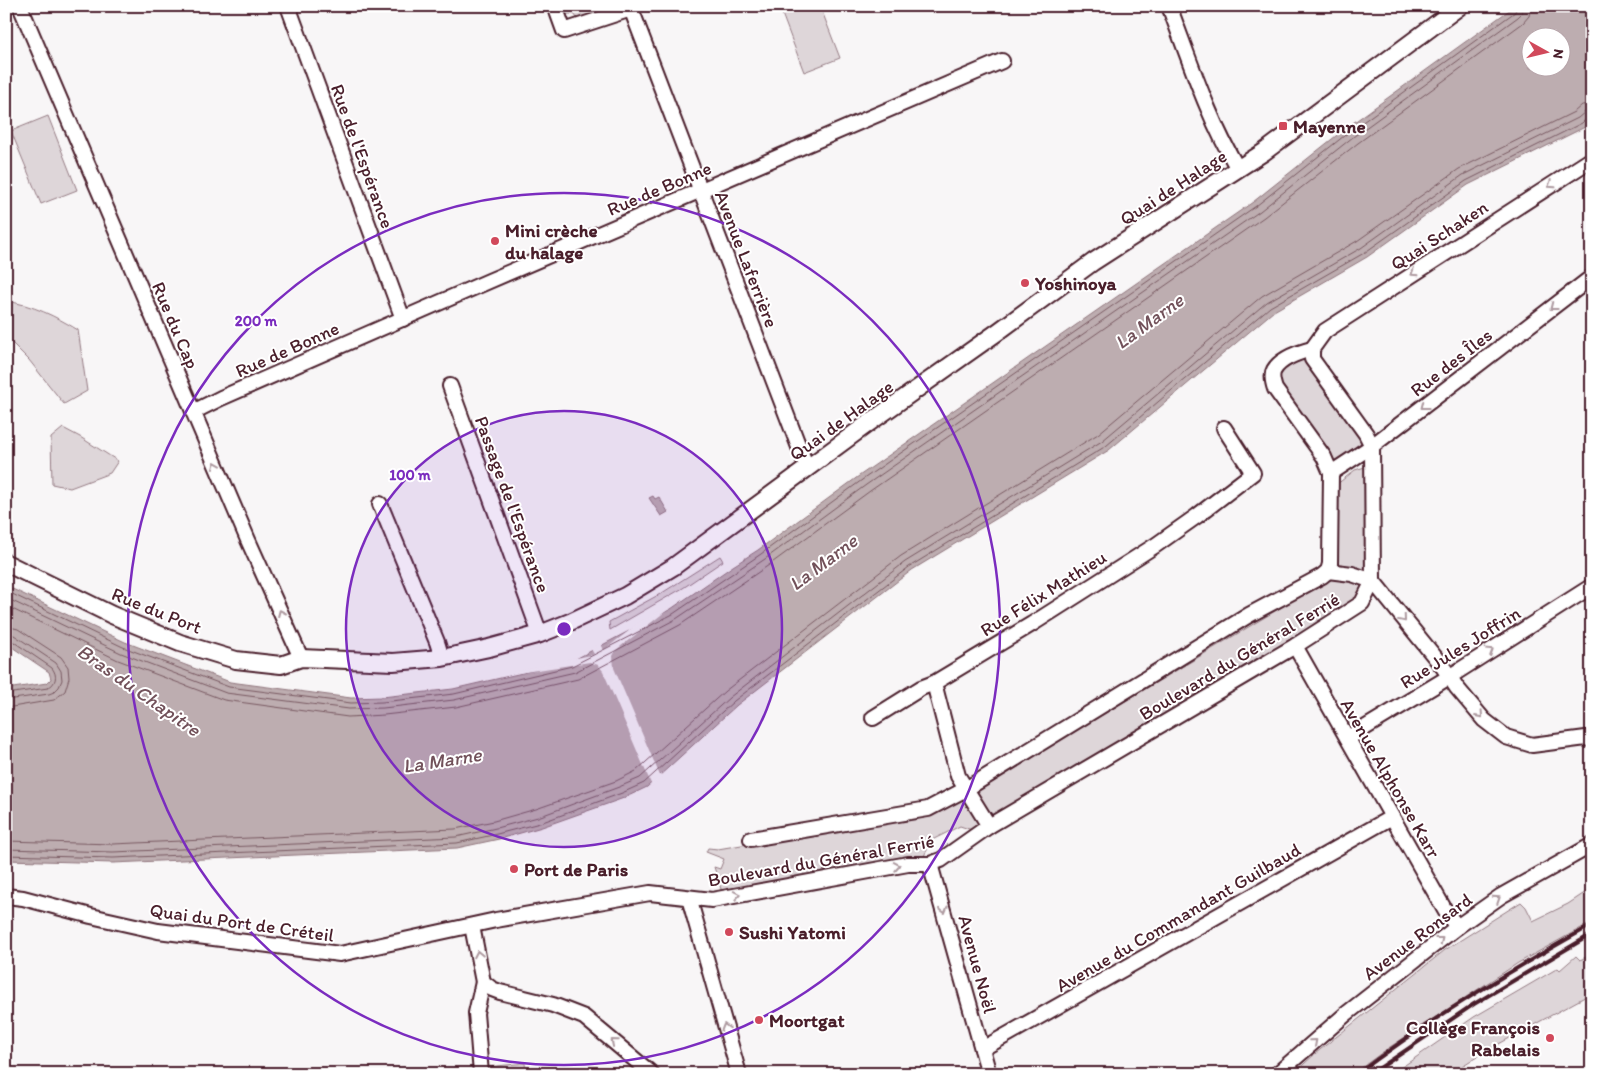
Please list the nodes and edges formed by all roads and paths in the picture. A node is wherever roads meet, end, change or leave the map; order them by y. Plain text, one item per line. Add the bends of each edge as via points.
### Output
1 (20, 6) edge
2 (288, 6) edge
3 (555, 6) edge
4 (1169, 6) edge
5 (1460, 6) edge
6 (631, 8) edge
7 (1002, 61) dead end
8 (1592, 159) edge
9 (1238, 169) junction
10 (701, 191) junction
11 (1592, 277) edge
12 (403, 319) junction
13 (1312, 348) junction
14 (450, 386) dead end
15 (193, 412) junction
16 (1224, 428) dead end
17 (1372, 446) junction
18 (807, 468) junction
19 (1331, 473) junction
20 (380, 504) dead end
21 (6, 563) edge
22 (1328, 571) junction
23 (1372, 581) junction
24 (1592, 586) edge
25 (540, 634) junction
26 (1295, 646) junction
27 (301, 658) junction
28 (442, 658) junction
29 (1449, 677) junction
30 (934, 682) junction
31 (873, 718) dead end
32 (1348, 738) junction
33 (1592, 740) edge
34 (966, 789) junction
35 (1392, 817) junction
36 (989, 826) junction
37 (751, 839) dead end
38 (1592, 845) edge
39 (930, 864) junction
40 (6, 896) edge
41 (689, 898) junction
42 (472, 926) junction
43 (1457, 927) junction
44 (483, 982) junction
45 (982, 1049) junction
46 (479, 1072) edge
47 (652, 1074) edge
48 (738, 1074) edge
49 (989, 1074) edge
50 (1276, 1074) edge

1 - 15 street, Rue du Cap
2 - 12 street, Rue de l'Espérance
3 - 6 street via 564,31
4 - 9 street via 1216,125
5 - 9 street, Quai de Halage
6 - 10 street, Avenue Laferrière
7 - 10 street, Rue de Bonne
8 -> 13 street, Quai Schaken via 1324,330
9 - 18 street, Quai de Halage via 1093,262
10 - 12 street, Rue de Bonne
10 - 18 street, Avenue Laferrière
11 -> 17 street, Rue des Îles
12 - 15 street, Rue de Bonne
13 - 17 street via 1312,359
13 - 19 street, Boulevard du Général Ferrié via 1281,362 1273,370 1272,379 1274,389 1324,457
14 - 25 street, Passage de l'Espérance
27 -> 15 street, Rue du Cap
16 - 30 street, Rue Félix Mathieu via 1253,473 1156,545
17 - 19 street, Rue des Îles
17 - 23 street, Boulevard du Général Ferrié
18 - 25 street, Quai de Halage via 673,568 625,596
19 - 22 street, Boulevard du Général Ferrié
20 - 28 street
21 - 27 street, Rue du Port via 112,615 180,642 236,660 281,665
22 - 23 street
22 - 34 street, Boulevard du Général Ferrié via 1249,615
23 - 26 street, Boulevard du Général Ferrié via 1362,603
23 -> 29 street
29 -> 24 street, Rue Jules Joffrin
25 - 28 street, Quai de Halage
26 - 32 street, Avenue Alphonse Karr
26 - 36 street, Boulevard du Général Ferrié
27 - 28 street, Quai de Halage via 392,662
29 - 32 street, Rue Jules Joffrin
29 -> 33 street via 1484,720 1506,737 1532,745
30 - 31 street
30 - 34 street via 958,776
32 - 35 street, Avenue Alphonse Karr
34 - 36 street
34 - 37 street, Boulevard du Général Ferrié via 928,809
35 - 43 street, Avenue Alphonse Karr
35 - 45 street, Avenue du Commandant Guilbaud
36 - 39 street, Boulevard du Général Ferrié via 941,860
43 -> 38 street, Avenue Ronsard via 1501,896
41 -> 39 street, Boulevard du Général Ferrié via 712,900 908,864
39 -> 45 street, Avenue Noël
40 - 42 street, Quai du Port de Créteil via 158,931 324,953 358,951
41 - 42 street, Boulevard du Général Ferrié via 650,893
48 -> 41 street
44 -> 42 street
50 -> 43 street, Avenue Ronsard
44 - 46 street via 476,1013
47 -> 44 street via 584,1016 500,992
45 - 49 street, Avenue Noël

